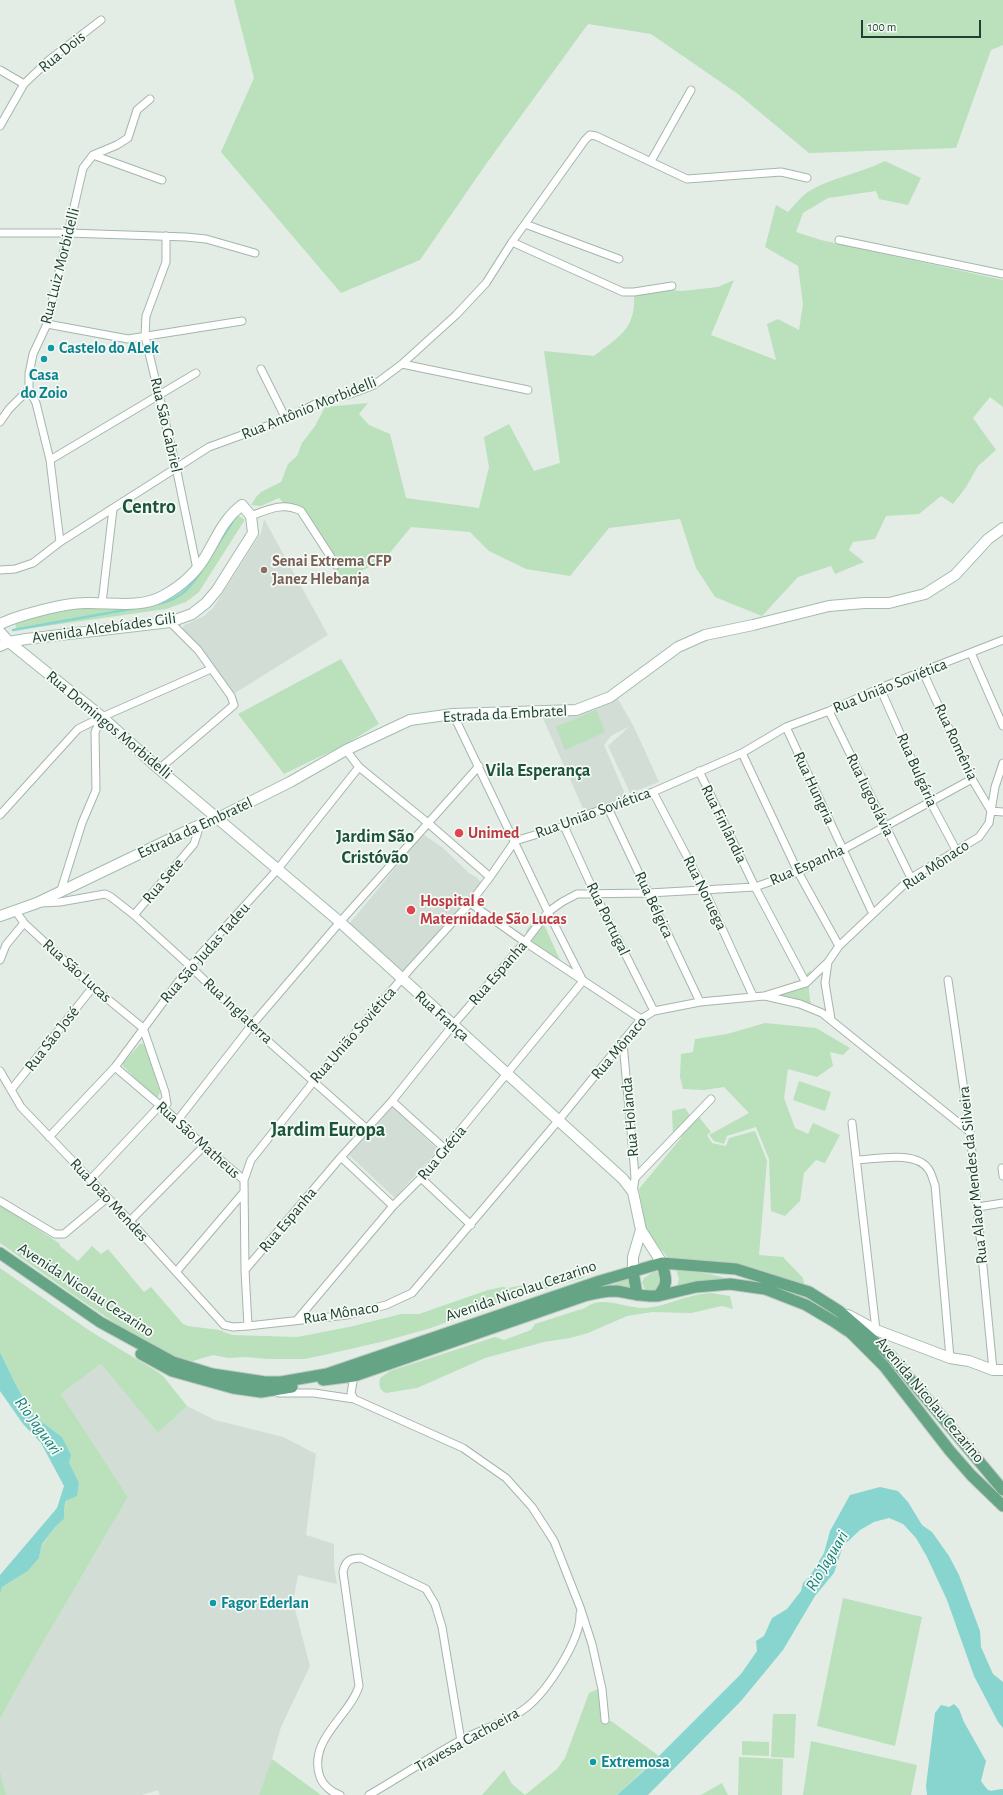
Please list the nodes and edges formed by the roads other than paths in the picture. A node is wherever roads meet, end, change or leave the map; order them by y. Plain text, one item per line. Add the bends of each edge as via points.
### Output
1 (101, 20) dead end
2 (0, 70) edge
3 (24, 84) junction
4 (691, 90) dead end
5 (150, 99) dead end
6 (0, 126) edge
7 (93, 156) junction
8 (651, 161) junction
9 (808, 178) dead end
10 (162, 180) dead end
11 (526, 224) junction
12 (0, 233) edge
13 (68, 233) junction
14 (166, 236) junction
15 (839, 240) dead end
16 (512, 242) junction
17 (255, 252) dead end
18 (619, 259) dead end
19 (1003, 274) edge
20 (672, 286) dead end
21 (242, 321) dead end
22 (47, 324) junction
23 (145, 336) junction
24 (402, 364) junction
25 (261, 369) dead end
26 (196, 373) dead end
27 (29, 389) junction
28 (528, 390) dead end
29 (158, 394) junction
30 (286, 418) junction
31 (0, 422) edge
32 (50, 460) junction
33 (176, 467) junction
34 (113, 509) junction
35 (251, 516) junction
36 (1003, 528) edge
37 (60, 542) junction
38 (336, 565) dead end
39 (197, 569) junction
40 (0, 570) edge
41 (102, 603) junction
42 (170, 622) junction
43 (0, 624) edge
44 (0, 632) edge
45 (1003, 640) edge
46 (5, 644) edge
47 (971, 653) junction
48 (211, 669) junction
49 (923, 672) junction
50 (880, 688) junction
51 (830, 711) junction
52 (453, 714) junction
53 (102, 717) junction
54 (1003, 726) edge
55 (786, 727) junction
56 (346, 750) junction
57 (742, 753) junction
58 (1003, 763) edge
59 (479, 766) junction
60 (359, 767) junction
61 (160, 769) junction
62 (699, 771) junction
63 (972, 779) junction
64 (653, 792) junction
65 (930, 801) junction
66 (608, 808) junction
67 (1, 811) edge
68 (991, 811) junction
69 (1003, 812) edge
70 (218, 818) junction
71 (428, 823) junction
72 (200, 825) junction
73 (564, 826) junction
74 (885, 826) junction
75 (515, 841) junction
76 (842, 850) junction
77 (956, 850) junction
78 (278, 870) junction
79 (798, 872) junction
80 (490, 877) junction
81 (911, 878) junction
82 (755, 887) junction
83 (704, 889) junction
84 (61, 890) junction
85 (649, 893) junction
86 (595, 894) junction
87 (37, 903) junction
88 (470, 903) junction
89 (15, 910) junction
90 (548, 912) junction
91 (873, 914) junction
92 (134, 915) junction
93 (0, 916) edge
94 (340, 922) junction
95 (24, 923) junction
96 (525, 942) junction
97 (839, 946) junction
98 (0, 960) edge
99 (828, 962) junction
100 (190, 966) junction
101 (402, 979) junction
102 (948, 980) dead end
103 (583, 981) junction
104 (806, 983) junction
105 (93, 987) junction
106 (753, 996) junction
107 (764, 996) junction
108 (700, 1002) junction
109 (654, 1011) junction
110 (641, 1019) junction
111 (831, 1019) junction
112 (453, 1025) junction
113 (251, 1026) junction
114 (143, 1028) junction
115 (623, 1043) junction
116 (115, 1067) junction
117 (0, 1071) edge
118 (507, 1075) junction
119 (314, 1081) junction
120 (11, 1090) junction
121 (166, 1099) junction
122 (711, 1099) dead end
123 (392, 1101) junction
124 (160, 1106) junction
125 (169, 1113) junction
126 (177, 1121) junction
127 (558, 1121) junction
128 (852, 1123) dead end
129 (366, 1128) junction
130 (970, 1132) junction
131 (49, 1137) junction
132 (204, 1146) junction
133 (445, 1149) junction
134 (341, 1157) junction
135 (857, 1160) junction
136 (1002, 1168) edge
137 (1003, 1176) edge
138 (422, 1178) junction
139 (635, 1178) junction
140 (90, 1180) junction
141 (244, 1180) junction
142 (244, 1192) junction
143 (633, 1192) junction
144 (107, 1198) junction
145 (0, 1201) edge
146 (1003, 1202) edge
147 (393, 1206) junction
148 (978, 1207) junction
149 (130, 1222) junction
150 (471, 1225) junction
151 (641, 1230) junction
152 (0, 1253) edge
153 (0, 1262) edge
154 (662, 1263) junction
155 (245, 1270) junction
156 (633, 1271) junction
157 (176, 1272) junction
158 (637, 1294) junction
159 (658, 1296) junction
160 (838, 1310) junction
161 (297, 1320) junction
162 (224, 1325) joint
163 (248, 1326) junction
164 (876, 1330) junction
165 (950, 1358) junction
166 (998, 1370) edge
167 (354, 1376) junction
168 (261, 1392) junction
169 (354, 1400) junction
170 (1003, 1490) edge
171 (1003, 1506) edge
172 (580, 1607) junction
173 (605, 1720) dead end
174 (461, 1741) junction
175 (340, 1795) edge
176 (369, 1795) edge

1 - 3 street, Rua Dois via 49,60
2 - 3 street, Rua Dois
3 - 6 street, Rua Dois
4 - 8 street
5 - 7 street via 137,110 128,138
7 - 10 street
7 - 13 street, Rua Luiz Morbidelli via 83,168
8 - 9 street via 687,179 781,172
8 - 11 street, Rua Antônio Morbidelli via 590,135
11 - 16 street, Rua Antônio Morbidelli
11 - 18 street
12 - 13 street
13 - 14 street
13 - 22 street, Rua Luiz Morbidelli
14 - 17 street via 206,239
14 - 23 street, Rua São Gabriel via 166,262 146,316
15 - 19 street
16 - 20 street via 622,292
16 - 24 street, Rua Antônio Morbidelli via 486,283 456,315
21 - 23 street
22 - 23 street via 128,339
22 - 27 street, Rua Luiz Morbidelli via 33,354
23 - 29 street, Rua São Gabriel
24 - 28 street
24 - 30 street, Rua Antônio Morbidelli via 374,385 317,403
25 - 30 street
26 - 29 street
27 - 31 street
27 - 32 street, Rua Luiz Morbidelli via 36,403
29 - 32 street
29 - 33 street, Rua São Gabriel
30 - 33 street, Rua Antônio Morbidelli via 209,447
32 - 37 street, Rua Luiz Morbidelli
33 - 34 street, Rua Antônio Morbidelli
33 - 39 street, Rua São Gabriel
34 - 37 street, Rua Antônio Morbidelli
34 - 41 street
35 - 38 street via 277,506 301,511
35 - 39 street, Avenida Alcebíades Gili via 242,505 231,513
35 - 42 street, Avenida Alcebíades Gili via 253,533 217,590 192,614
36 - 52 street, Estrada da Embratel via 988,539 955,575 925,594 889,603 829,606 705,635 678,647 610,698 576,710
37 - 40 street, Rua Antônio Morbidelli via 33,563 15,569
39 - 41 street, Avenida Alcebíades Gili via 182,584 162,597 119,605
41 - 43 street, Avenida Alcebíades Gili via 71,604 11,618
42 - 46 street, Avenida Alcebíades Gili
42 - 48 street via 198,650
44 - 46 street, Rua Domingos Morbidelli
45 - 47 street, Rua União Soviética
46 - 53 street, Rua Domingos Morbidelli
47 - 49 street, Rua União Soviética
47 - 54 street
48 - 53 street
48 - 61 street via 231,696 234,705
49 - 50 street, Rua União Soviética
49 - 63 street, Rua Romênia
50 - 51 street, Rua União Soviética
50 - 65 street, Rua Bulgária
51 - 55 street, Rua União Soviética
51 - 74 street, Rua Iugoslávia
52 - 56 street, Estrada da Embratel via 410,720
52 - 59 street
53 - 61 street, Rua Domingos Morbidelli
53 - 67 street via 78,729
53 - 84 street via 95,732 96,790 82,823
55 - 57 street, Rua União Soviética
55 - 76 street, Rua Hungria
56 - 60 street
56 - 70 street, Estrada da Embratel
57 - 62 street, Rua União Soviética
57 - 79 street
58 - 68 street, Rua Mônaco
59 - 71 street
59 - 75 street
60 - 71 street
60 - 78 street, Rua São Judas Tadeu
61 - 70 street, Rua Domingos Morbidelli
62 - 64 street, Rua União Soviética
62 - 82 street, Rua Finlândia
63 - 65 street, Rua Espanha
63 - 68 street, Rua Romênia
64 - 66 street, Rua União Soviética
64 - 83 street, Rua Noruega
65 - 74 street, Rua Espanha
65 - 77 street, Rua Bulgária
66 - 73 street, Rua União Soviética
66 - 85 street, Rua Bélgica
68 - 69 street
68 - 77 street, Rua Mônaco via 988,823 978,837
70 - 72 street, Estrada da Embratel
70 - 78 street, Rua França
71 - 80 street
71 - 94 street
72 - 84 street, Estrada da Embratel
72 - 92 street, Rua Sete via 194,844
73 - 75 street, Rua União Soviética
73 - 86 street, Rua Portugal
74 - 76 street, Rua Espanha
74 - 81 street, Rua Iugoslávia
75 - 80 street, Rua União Soviética
75 - 90 street
76 - 79 street, Rua Espanha
76 - 91 street, Rua Hungria
77 - 81 street, Rua Mônaco
78 - 94 street, Rua França
78 - 100 street, Rua São Judas Tadeu
79 - 82 street, Rua Espanha
79 - 97 street
80 - 88 street, Rua União Soviética
81 - 91 street, Rua Mônaco
82 - 83 street, Rua Espanha
82 - 104 street, Rua Finlândia
83 - 85 street, Rua Espanha
83 - 106 street, Rua Noruega
84 - 87 street, Estrada da Embratel
85 - 86 street, Rua Espanha
85 - 108 street, Rua Bélgica
86 - 90 street, Rua Espanha via 578,894
86 - 109 street, Rua Portugal
87 - 89 street, Estrada da Embratel
87 - 92 street, Rua Inglaterra via 60,902 105,894
88 - 96 street
88 - 101 street, Rua União Soviética
89 - 93 street, Estrada da Embratel
89 - 95 street, Rua São Lucas
90 - 96 street, Rua Espanha
90 - 103 street
91 - 97 street, Rua Mônaco
92 - 100 street, Rua Inglaterra
94 - 101 street, Rua França
94 - 113 street
95 - 98 street via 6,945
95 - 105 street, Rua São Lucas
96 - 103 street
96 - 112 street, Rua Espanha
97 - 99 street, Rua Mônaco
99 - 104 street, Rua Mônaco
99 - 111 street via 825,983
100 - 113 street, Rua Inglaterra
100 - 114 street, Rua São Judas Tadeu
101 - 112 street, Rua França
101 - 119 street, Rua União Soviética
102 - 130 street, Rua Alaor Mendes da Silveira
103 - 110 street
103 - 118 street, Rua Grécia
104 - 107 street, Rua Mônaco
105 - 114 street, Rua São Lucas
105 - 120 street, Rua São José
106 - 107 street, Rua Mônaco
106 - 108 street, Rua Mônaco
107 - 111 street via 800,1004
108 - 109 street, Rua Mônaco
109 - 110 street, Rua Mônaco
110 - 115 street, Rua Mônaco
111 - 130 street
112 - 118 street, Rua França
112 - 123 street, Rua Espanha
113 - 119 street, Rua Inglaterra
113 - 126 street
114 - 116 street, Rua São Judas Tadeu
114 - 121 street
115 - 127 street, Rua Mônaco
115 - 139 street, Rua Holanda
116 - 124 street, Rua São Matheus
116 - 131 street, Rua São Judas Tadeu
117 - 120 street, Rua João Mendes
118 - 127 street, Rua França
118 - 133 street, Rua Grécia
119 - 129 street, Rua Inglaterra
119 - 141 street, Rua União Soviética via 251,1160
120 - 131 street, Rua João Mendes via 21,1107
121 - 124 street
121 - 125 street
122 - 139 street
123 - 129 street, Rua Espanha
123 - 133 street
124 - 125 street, Rua São Matheus
124 - 140 street
125 - 126 street, Rua São Matheus
126 - 132 street, Rua São Matheus
127 - 143 street, Rua França
127 - 150 street, Rua Mônaco
128 - 135 street
129 - 134 street, Rua Espanha
130 - 148 street, Rua Alaor Mendes da Silveira
131 - 140 street, Rua João Mendes
132 - 141 street, Rua São Matheus
132 - 149 street
133 - 138 street, Rua Grécia
134 - 147 street
134 - 155 street, Rua Espanha
135 - 164 street
135 - 165 street via 906,1157 921,1163 929,1170 935,1185
136 - 137 street
138 - 147 street, Rua Grécia
138 - 150 street
139 - 143 street, Rua Holanda
140 - 144 street, Rua João Mendes
141 - 142 street, Rua São Matheus
142 - 155 street, Rua São Matheus
142 - 157 street
143 - 151 street
144 - 145 street via 60,1235
144 - 149 street, Rua João Mendes
146 - 148 street
147 - 161 street, Rua Grécia
148 - 166 street, Rua Alaor Mendes da Silveira
149 - 157 street, Rua João Mendes
150 - 161 street, Rua Mônaco via 412,1293 386,1305 347,1315
151 - 154 street
151 - 156 street via 633,1257
152 - 156 main road, Avenida Nicolau Cezarino via 113,1330 173,1362 240,1380 276,1382 327,1374
153 - 168 main road, Avenida Nicolau Cezarino via 95,1327 172,1371 233,1388
154 - 156 main road, Avenida Nicolau Cezarino
154 - 159 main road via 667,1281
154 - 160 main road, Avenida Nicolau Cezarino via 736,1268 809,1292
155 - 163 street, Rua São Matheus
156 - 158 main road
157 - 162 street, Rua João Mendes
158 - 159 main road, Avenida Nicolau Cezarino
158 - 167 main road, Avenida Nicolau Cezarino via 615,1291 584,1296
159 - 171 main road, Avenida Nicolau Cezarino via 696,1287 730,1284 765,1289 806,1305 833,1321 851,1334 884,1366 950,1451
160 - 164 street
160 - 170 main road, Avenida Nicolau Cezarino via 890,1355
161 - 163 street, Rua Mônaco
162 - 163 street, Rua Mônaco
164 - 165 street
165 - 166 street
167 - 168 main road, Avenida Nicolau Cezarino
167 - 169 street via 351,1393
168 - 169 street via 314,1393
169 - 172 street via 463,1448 506,1478 546,1526
172 - 173 street via 592,1644 602,1689
172 - 174 street, Travessa Cachoeira via 581,1620 578,1632 568,1654 536,1698 518,1713
174 - 175 street via 442,1627 435,1604 426,1589 361,1558 348,1560 343,1572 359,1686 356,1696 341,1714 322,1745 318,1770 322,1782
174 - 176 street, Travessa Cachoeira

